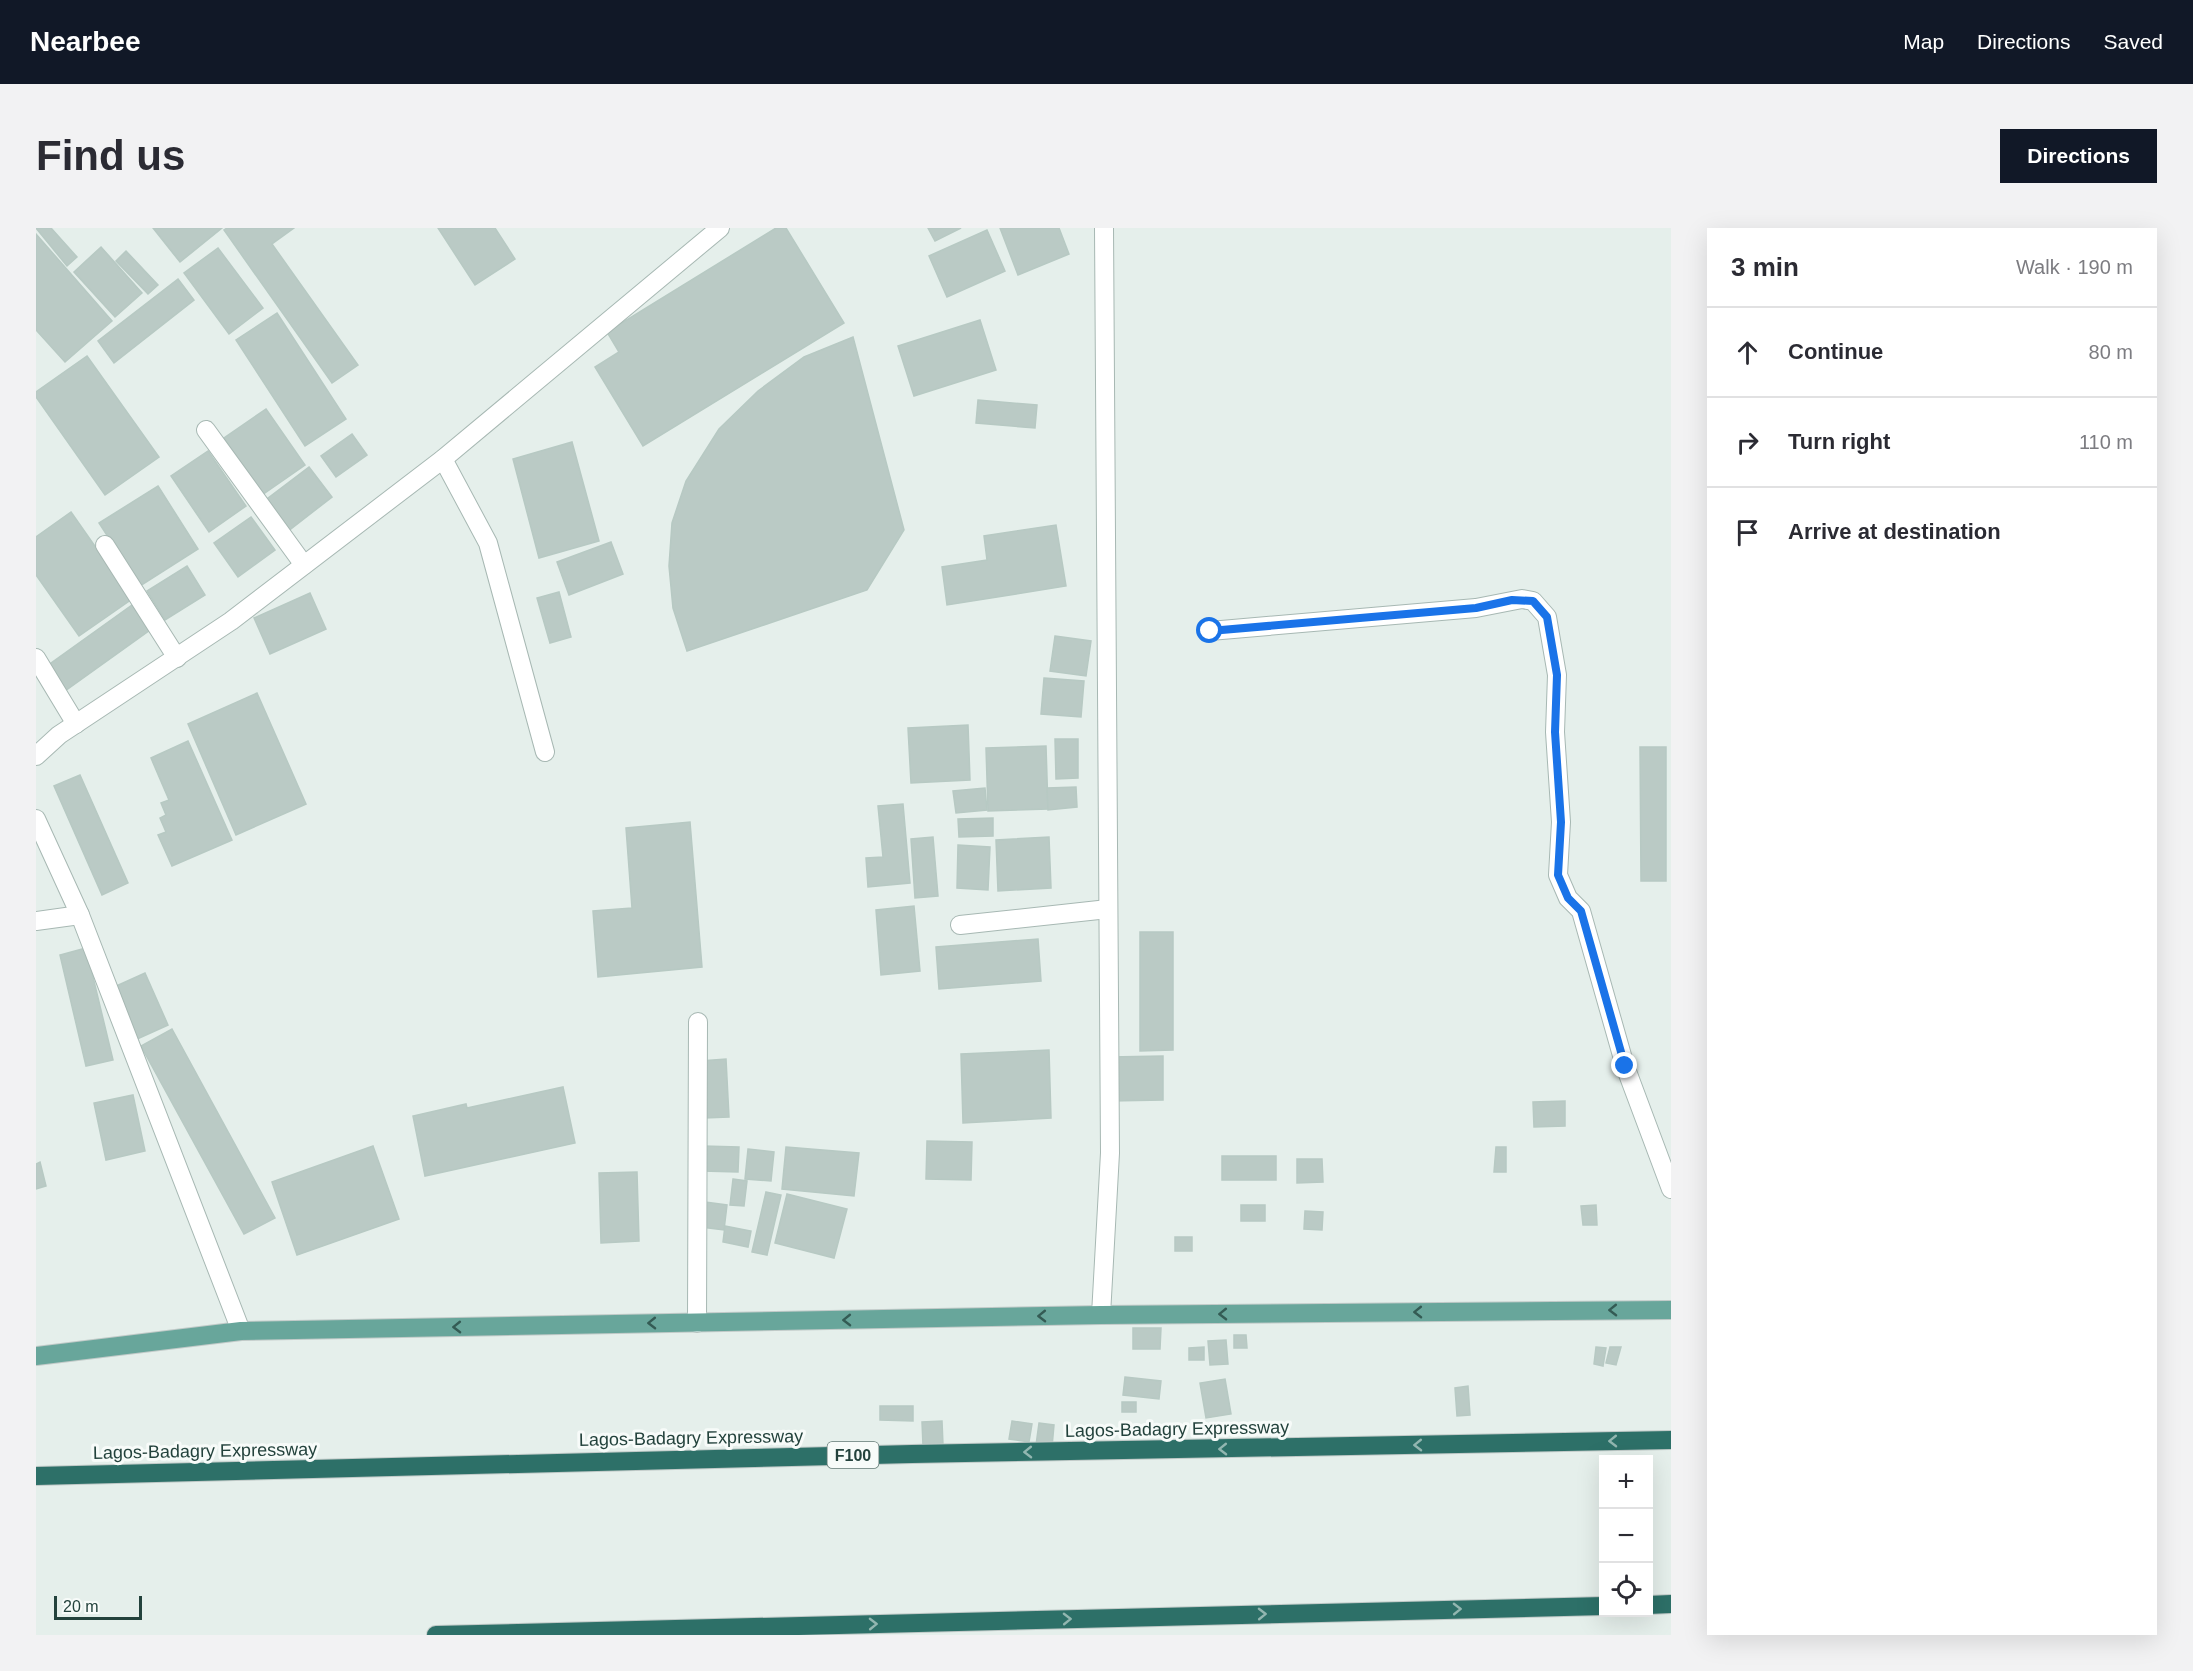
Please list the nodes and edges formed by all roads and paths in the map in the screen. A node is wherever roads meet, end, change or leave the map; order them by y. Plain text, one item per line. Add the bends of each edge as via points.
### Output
1 (720, 228) edge
2 (1104, 228) edge
3 (206, 430) dead end
4 (443, 459) junction
5 (105, 545) dead end
6 (304, 565) junction
7 (1210, 631) dead end
8 (36, 658) edge
9 (177, 658) junction
10 (76, 724) junction
11 (545, 752) dead end
12 (36, 756) edge
13 (36, 819) edge
14 (1108, 909) junction
15 (80, 915) junction
16 (36, 921) edge
17 (960, 925) dead end
18 (698, 1022) dead end
19 (1671, 1190) edge
20 (1671, 1310) edge
21 (1101, 1315) junction
22 (697, 1323) junction
23 (241, 1331) junction
24 (36, 1356) edge
25 (1671, 1440) edge
26 (36, 1476) edge
27 (1671, 1604) edge
28 (1653, 1605) edge
29 (1599, 1606) edge
30 (436, 1635) edge

1 - 4 street
2 - 14 street
3 - 6 street
4 - 6 street
4 - 11 street via 488,543
5 - 9 street
6 - 9 street
7 - 19 street via 1476,608 1522,599 1540,607 1551,628 1557,675 1555,732 1561,822 1558,875 1568,898 1581,911 1625,1066
8 - 10 street
9 - 10 street
10 - 12 street
13 - 15 street
14 - 17 street
14 - 21 street via 1110,1154
15 - 16 street
15 - 23 street
18 - 22 street
20 -> 21 main road
21 -> 22 main road
22 -> 23 main road
23 - 24 main road
25 -> 26 highway, Lagos-Badagry Expressway / F100
27 - 28 highway
30 -> 29 highway

